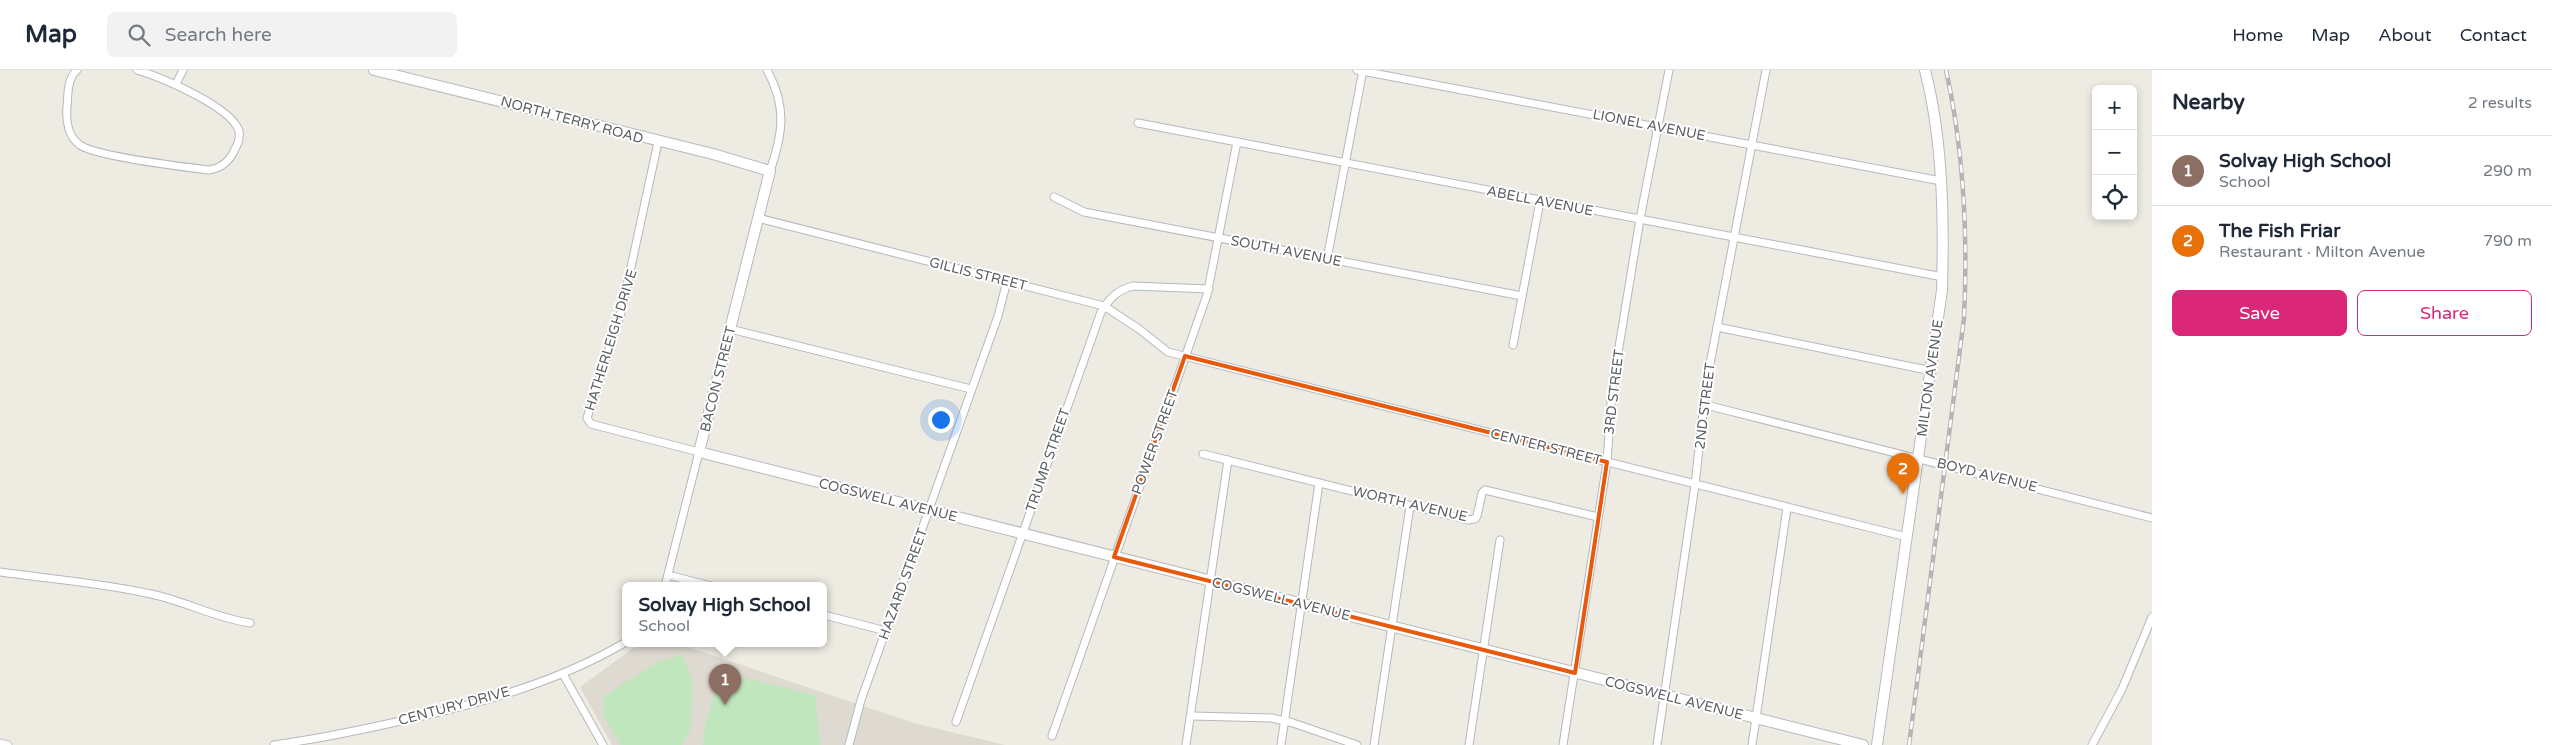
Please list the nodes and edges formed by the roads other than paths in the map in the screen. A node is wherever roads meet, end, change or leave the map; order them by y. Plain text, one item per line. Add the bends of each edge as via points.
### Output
1 (77, 70) edge
2 (137, 70) edge
3 (183, 70) edge
4 (374, 70) edge
5 (767, 70) edge
6 (1361, 70) edge
7 (1669, 70) edge
8 (1766, 70) edge
9 (1925, 70) edge
10 (176, 84) junction
11 (1138, 123) dead end
12 (1658, 127) junction
13 (658, 142) junction
14 (1238, 142) junction
15 (1752, 145) junction
16 (1345, 163) junction
17 (770, 171) junction
18 (1941, 181) junction
19 (1054, 197) dead end
20 (1540, 201) junction
21 (758, 218) junction
22 (1640, 220) junction
23 (1734, 237) junction
24 (1220, 239) junction
25 (1327, 259) junction
26 (1943, 277) junction
27 (1007, 281) junction
28 (1209, 289) junction
29 (1522, 296) junction
30 (1104, 306) junction
31 (1717, 327) junction
32 (730, 329) junction
33 (1512, 345) dead end
34 (1186, 356) junction
35 (1932, 371) junction
36 (972, 389) junction
37 (1706, 405) junction
38 (699, 452) junction
39 (1203, 454) dead end
40 (1919, 459) junction
41 (1228, 460) junction
42 (1606, 462) junction
43 (1319, 483) junction
44 (1695, 485) junction
45 (1410, 506) junction
46 (1787, 508) junction
47 (928, 510) junction
48 (1598, 517) junction
49 (2152, 518) edge
50 (1022, 534) junction
51 (1907, 538) junction
52 (1500, 540) dead end
53 (1114, 557) junction
54 (0, 572) edge
55 (668, 575) junction
56 (1210, 581) junction
57 (666, 582) edge
58 (695, 582) edge
59 (1301, 604) junction
60 (827, 616) edge
61 (2151, 622) edge
62 (250, 624) dead end
63 (1392, 626) junction
64 (886, 631) junction
65 (622, 644) edge
66 (1484, 650) junction
67 (1575, 673) junction
68 (563, 674) junction
69 (1664, 696) junction
70 (1191, 716) junction
71 (1755, 718) junction
72 (1284, 721) junction
73 (956, 722) dead end
74 (1052, 736) dead end
75 (0, 743) edge
76 (8, 745) edge
77 (274, 745) edge
78 (603, 745) edge
79 (849, 745) edge
80 (1186, 745) edge
81 (1281, 745) edge
82 (1357, 745) edge
83 (1374, 745) edge
84 (1469, 745) edge
85 (1563, 745) edge
86 (1657, 745) edge
87 (1752, 745) edge
88 (1863, 745) edge
89 (1877, 745) edge
90 (2092, 745) edge

1 - 10 street via 69,86 67,110 72,137 80,145 104,153 192,168 209,170 222,167 235,151 239,140 237,128 230,118
2 - 10 street
3 - 10 street
4 - 13 street, NORTH TERRY ROAD
5 - 17 street via 777,95 782,122 780,142
6 - 12 street, LIONEL AVENUE
6 - 16 street
7 - 12 street, 3RD STREET
8 - 15 street, 2ND STREET
9 - 18 street, MILTON AVENUE
11 - 14 street, ABELL AVENUE
12 - 15 street, LIONEL AVENUE
12 - 22 street, 3RD STREET
13 - 17 street, NORTH TERRY ROAD
13 - 38 street, HATHERLEIGH DRIVE via 625,301 587,418 591,424
14 - 16 street, ABELL AVENUE
14 - 24 street, POWER STREET
15 - 18 street, LIONEL AVENUE
15 - 23 street, 2ND STREET
16 - 20 street, ABELL AVENUE
16 - 25 street
17 - 21 street, BACON STREET
18 - 26 street, MILTON AVENUE
19 - 24 street, SOUTH AVENUE via 1084,212
20 - 22 street, ABELL AVENUE
20 - 29 street
21 - 27 street, GILLIS STREET
21 - 32 street, BACON STREET
22 - 23 street, ABELL AVENUE
22 - 42 street, 3RD STREET via 1612,387
23 - 26 street, ABELL AVENUE
23 - 31 street, 2ND STREET
24 - 25 street, SOUTH AVENUE
24 - 28 street, POWER STREET
25 - 29 street, SOUTH AVENUE
26 - 35 street, MILTON AVENUE
27 - 30 street, GILLIS STREET
27 - 36 street, HAZARD STREET
28 - 30 street, TRUMP STREET via 1133,286 1121,289
28 - 34 street, POWER STREET
29 - 33 street
30 - 34 street, GILLIS STREET via 1168,352
30 - 50 street, TRUMP STREET
31 - 35 street
31 - 37 street, 2ND STREET via 1706,385
32 - 36 street
32 - 38 street, BACON STREET
34 - 42 street, CENTER STREET
34 - 53 street, POWER STREET
35 - 40 street, MILTON AVENUE
36 - 47 street, HAZARD STREET
37 - 40 street, BOYD AVENUE
37 - 44 street, 2ND STREET
38 - 47 street, COGSWELL AVENUE
38 - 55 street, BACON STREET
39 - 41 street, WORTH AVENUE
40 - 49 street, BOYD AVENUE
40 - 51 street, MILTON AVENUE
41 - 43 street, WORTH AVENUE
41 - 56 street
42 - 44 street, CENTER STREET
42 - 48 street, 3RD STREET
43 - 45 street, WORTH AVENUE
43 - 59 street
44 - 46 street, CENTER STREET
44 - 69 street, 2ND STREET
45 - 48 street, WORTH AVENUE via 1475,519 1482,493 1486,490
45 - 63 street
46 - 51 street, CENTER STREET
46 - 71 street
47 - 50 street, COGSWELL AVENUE
47 - 64 street, HAZARD STREET
48 - 67 street, 3RD STREET
50 - 53 street, COGSWELL AVENUE
50 - 73 street, TRUMP STREET
51 - 89 street, MILTON AVENUE
52 - 66 street
53 - 56 street, COGSWELL AVENUE
53 - 74 street, POWER STREET
54 - 62 street via 150,593 215,616
55 - 57 street, BACON STREET
55 - 58 street
56 - 59 street, COGSWELL AVENUE
56 - 70 street
59 - 63 street, COGSWELL AVENUE
59 - 72 street
60 - 64 street
61 - 90 street via 2122,689
63 - 66 street, COGSWELL AVENUE
63 - 83 street
64 - 79 street, HAZARD STREET
65 - 68 street, CENTURY DRIVE
66 - 67 street, COGSWELL AVENUE
66 - 84 street
67 - 69 street, COGSWELL AVENUE
67 - 85 street, 3RD STREET
68 - 77 street, CENTURY DRIVE via 486,700 426,715
68 - 78 street
69 - 71 street, COGSWELL AVENUE
69 - 86 street, 2ND STREET
70 - 72 street
70 - 80 street
71 - 87 street
71 - 88 street, COGSWELL AVENUE
72 - 81 street
72 - 82 street
75 - 76 street

